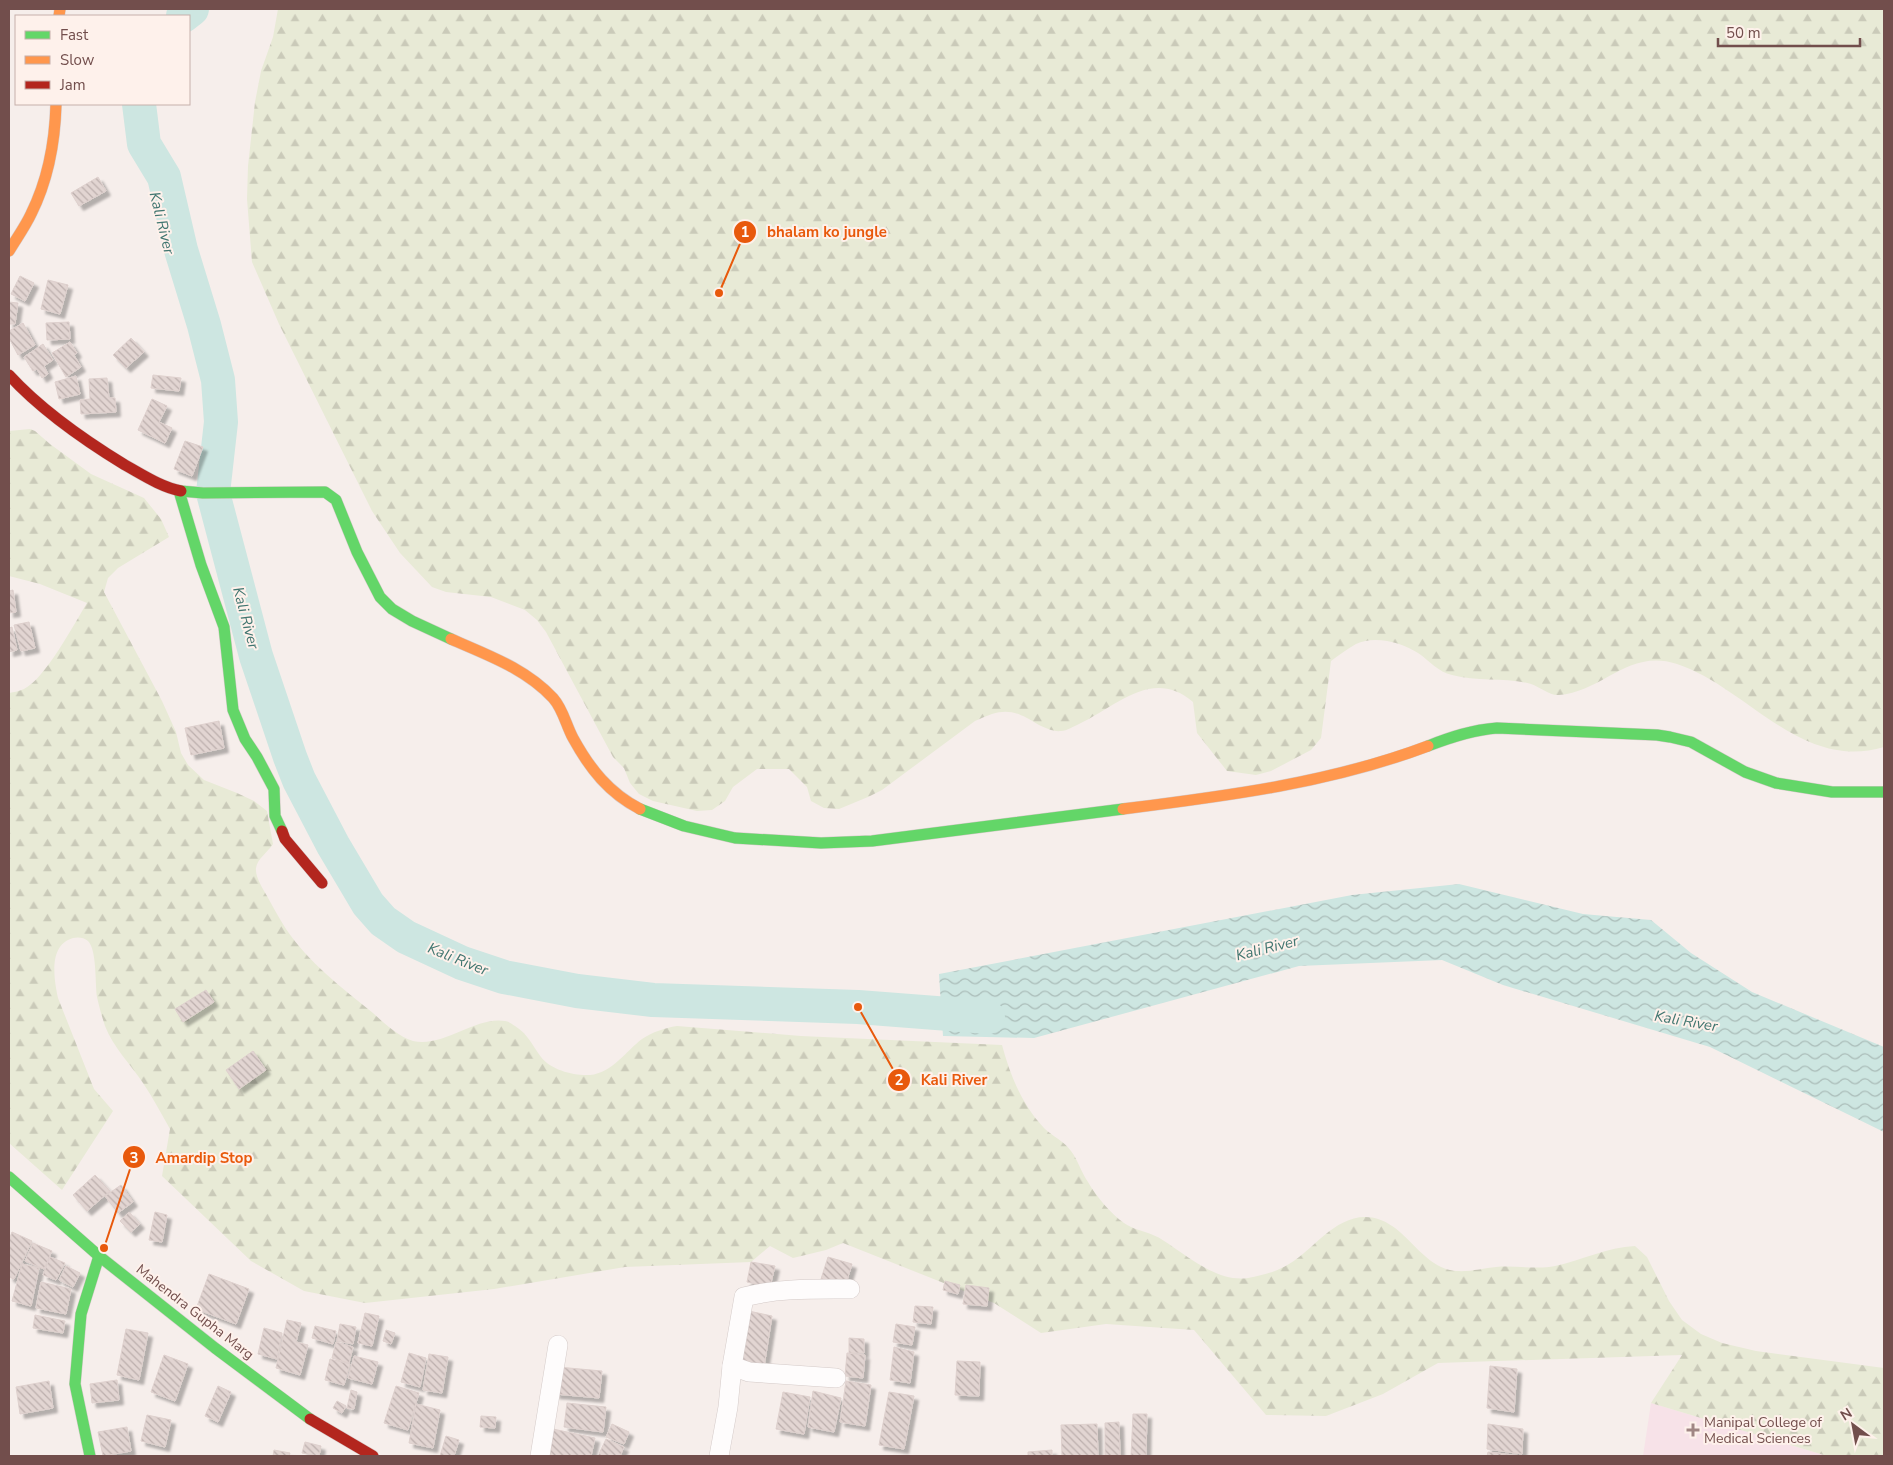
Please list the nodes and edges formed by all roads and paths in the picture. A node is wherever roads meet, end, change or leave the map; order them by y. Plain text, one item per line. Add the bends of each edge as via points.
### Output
1 (56, 105) edge
2 (9, 251) edge
3 (9, 376) edge
4 (180, 491) junction
5 (1884, 792) edge
6 (322, 883) dead end
7 (9, 1177) edge
8 (100, 1256) junction
9 (850, 1289) dead end
10 (558, 1345) dead end
11 (732, 1366) junction
12 (836, 1378) dead end
13 (90, 1456) edge
14 (373, 1456) edge
15 (540, 1456) edge
16 (719, 1456) edge

1 - 2 main road via 53,147 42,185 31,214
3 - 4 main road via 59,420 99,449 154,482
4 - 5 main road via 325,492 336,500 356,552 380,597 392,609 518,670 537,683 554,699 573,738 600,778 623,800 684,826 726,836 754,840 872,841 1230,795 1356,770 1456,735 1497,728 1677,738 1693,743 1763,780 1816,790
4 - 6 main road via 201,565 224,627 233,710 274,789 276,816 285,839
7 - 8 main road, Mahendra Gupha Marg
8 - 13 main road via 81,1314 75,1384
8 - 14 main road, Mahendra Gupha Marg via 311,1420
9 - 11 street via 811,1289 744,1297
10 - 15 street
11 - 12 street via 750,1372
11 - 16 street

